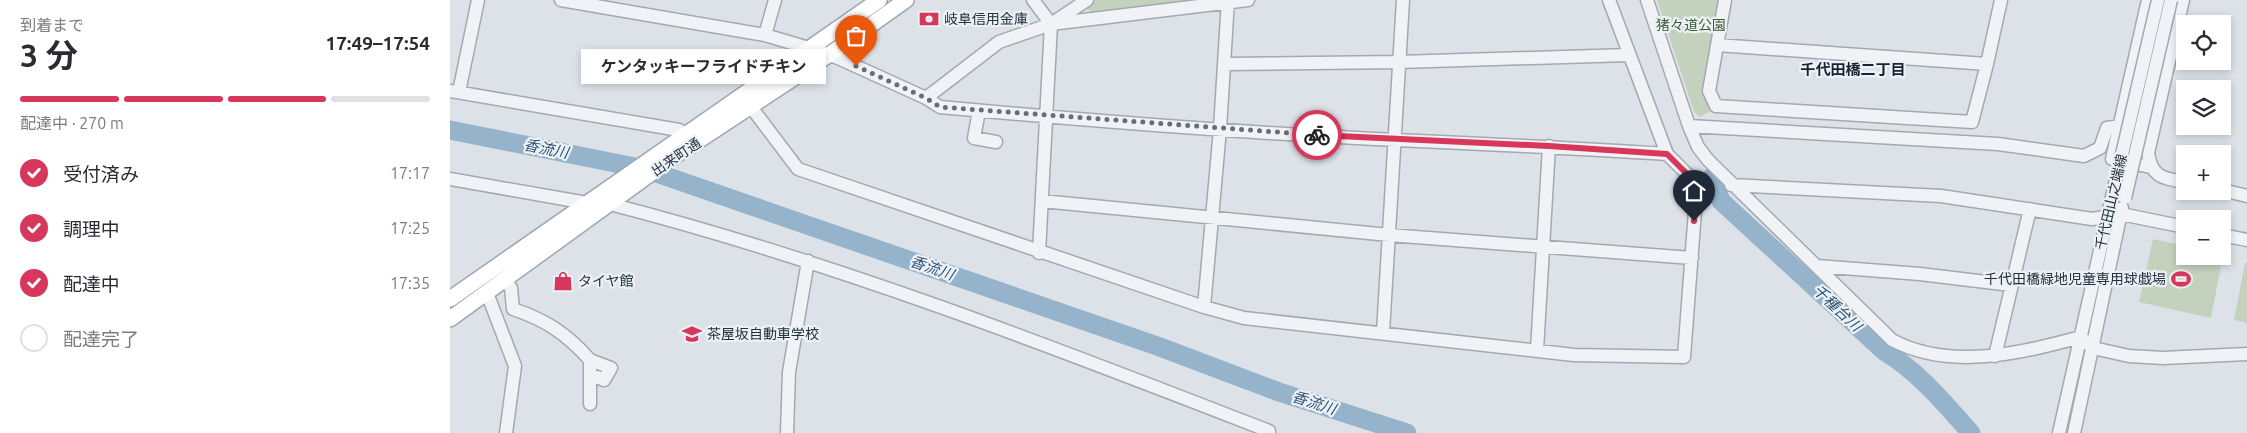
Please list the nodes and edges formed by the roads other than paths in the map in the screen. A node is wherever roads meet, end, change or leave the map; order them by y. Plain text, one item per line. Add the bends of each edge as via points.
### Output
1 (478, 0) edge
2 (562, 0) edge
3 (775, 0) edge
4 (879, 0) edge
5 (906, 0) edge
6 (1033, 0) edge
7 (1087, 0) edge
8 (1248, 0) edge
9 (1403, 0) edge
10 (1609, 0) edge
11 (1647, 0) edge
12 (1725, 0) edge
13 (2001, 0) edge
14 (2148, 0) edge
15 (2158, 0) edge
16 (2171, 0) edge
17 (2183, 0) edge
18 (1228, 1) edge
19 (1050, 24) junction
20 (765, 35) junction
21 (1717, 45) junction
22 (812, 49) junction
23 (830, 54) junction
24 (1628, 55) junction
25 (1399, 62) junction
26 (1225, 64) junction
27 (1987, 64) junction
28 (454, 91) edge
29 (926, 98) junction
30 (751, 107) junction
31 (979, 110) junction
32 (1047, 116) junction
33 (1689, 126) junction
34 (2118, 126) junction
35 (1220, 129) junction
36 (686, 134) junction
37 (1395, 140) junction
38 (996, 142) dead end
39 (1549, 146) junction
40 (1667, 154) junction
41 (2150, 167) junction
42 (450, 179) edge
43 (2176, 180) edge
44 (1731, 185) junction
45 (2231, 192) edge
46 (2247, 196) edge
47 (611, 198) junction
48 (2118, 198) junction
49 (1042, 201) junction
50 (587, 203) junction
51 (2030, 210) junction
52 (2121, 214) junction
53 (2108, 216) junction
54 (1213, 219) junction
55 (2176, 225) edge
56 (1389, 235) junction
57 (2231, 237) edge
58 (2247, 240) edge
59 (1542, 247) junction
60 (546, 250) junction
61 (1038, 253) junction
62 (1692, 258) junction
63 (808, 261) junction
64 (1817, 266) junction
65 (505, 280) junction
66 (2010, 286) junction
67 (488, 293) junction
68 (450, 299) edge
69 (1204, 307) junction
70 (450, 310) edge
71 (450, 319) edge
72 (1383, 332) junction
73 (2081, 337) junction
74 (2093, 348) junction
75 (1537, 350) junction
76 (2247, 354) edge
77 (1994, 356) junction
78 (590, 360) junction
79 (590, 374) junction
80 (590, 404) dead end
81 (506, 433) edge
82 (787, 433) edge
83 (1269, 433) edge
84 (2059, 433) edge
85 (2074, 433) edge

1 - 28 street
2 - 20 street
3 - 20 street
4 - 22 main road, 出来町通
5 - 23 main road, 出来町通
6 - 19 street
7 - 19 street
8 - 18 street
9 - 25 street
10 - 24 street
11 - 33 street
12 - 21 street
13 - 27 street
14 - 34 street
15 - 48 street, 千代田山之端線, bridge
16 - 48 street, 千代田山之端線, bridge
17 - 41 street via 2148,153
18 - 19 street
18 - 26 street
19 - 29 street via 999,42
19 - 32 street
20 - 22 street
21 - 27 street
21 - 27 street via 1709,91 1716,106 1972,122
22 - 23 street
22 - 36 main road, 出来町通
23 - 29 street
23 - 30 main road, 出来町通
24 - 25 street
24 - 40 street
25 - 26 street
25 - 37 street
26 - 35 street
28 - 36 street via 679,130
29 - 31 street via 940,107
30 - 47 main road, 出来町通
30 - 61 street via 798,170
31 - 32 street
31 - 38 street via 974,138
32 - 35 street
32 - 49 street
33 - 34 street via 1998,144 2084,156 2100,148 2107,128
33 - 44 street via 1698,147
34 - 41 street via 2112,159
35 - 37 street
35 - 54 street
36 - 47 main road, 出来町通 via 657,154
37 - 39 street
37 - 56 street
39 - 40 street
39 - 59 street
40 - 62 street via 1697,184
41 - 43 street via 2161,177
42 - 50 street
44 - 51 street via 1941,196
44 - 64 street
45 - 46 street
47 - 50 main road, 出来町通
47 - 60 main road, 出来町通
47 - 63 street
48 - 52 street, 千代田山之端線
48 - 53 street, 千代田山之端線
49 - 54 street
49 - 61 street
50 - 68 main road, 出来町通
51 - 53 street via 2092,219
51 - 66 street
52 - 53 street
52 - 55 street
52 - 74 street, 千代田山之端線
53 - 73 street, 千代田山之端線
54 - 56 street
54 - 69 street
56 - 59 street
56 - 72 street
57 - 58 street
59 - 62 street
59 - 75 street
60 - 65 main road, 出来町通
60 - 70 street
61 - 69 street
62 - 75 street via 1684,357
63 - 82 street via 789,372
63 - 83 street via 1087,360
64 - 66 street via 1920,274
64 - 77 street via 1892,340 1906,348 1935,356
65 - 67 main road, 出来町通
65 - 78 street via 511,288 513,309 535,316 571,339
66 - 77 street
67 - 71 main road, 出来町通
67 - 81 street via 515,366
69 - 72 street via 1244,318
72 - 75 street
73 - 74 street
73 - 77 street
73 - 84 street, 千代田山之端線
74 - 76 street via 2129,356 2163,358
74 - 85 street, 千代田山之端線
78 - 79 street
78 - 79 street via 611,368 604,380
79 - 80 street

